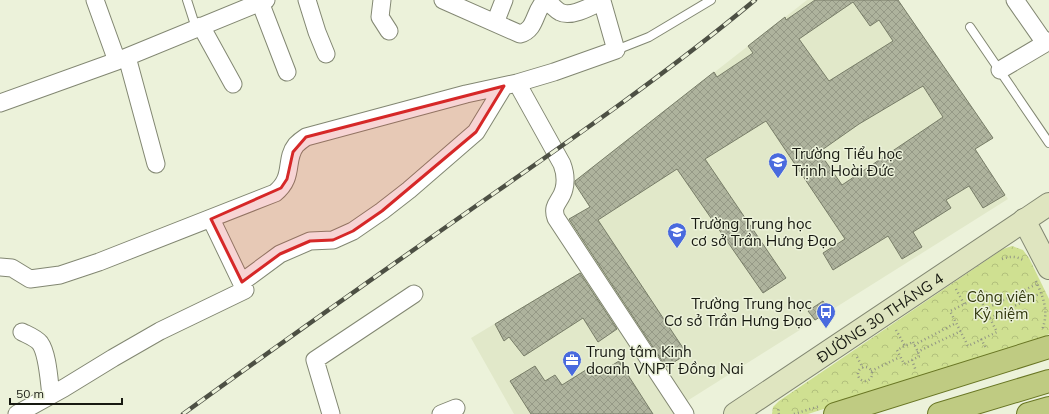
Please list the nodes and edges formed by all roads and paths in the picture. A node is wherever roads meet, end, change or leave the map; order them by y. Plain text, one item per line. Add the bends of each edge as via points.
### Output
1 (95, 0) edge
2 (187, 0) edge
3 (307, 0) edge
4 (382, 0) edge
5 (443, 0) edge
6 (504, 0) edge
7 (711, 0) edge
8 (1015, 0) edge
9 (263, 1) edge
10 (603, 1) edge
11 (495, 23) junction
12 (199, 27) junction
13 (970, 27) dead end
14 (389, 30) dead end
15 (1047, 42) edge
16 (616, 50) junction
17 (326, 54) dead end
18 (122, 59) junction
19 (1000, 70) junction
20 (287, 72) dead end
21 (233, 84) dead end
22 (510, 84) junction
23 (0, 103) edge
24 (1049, 143) edge
25 (156, 164) dead end
26 (1049, 204) edge
27 (211, 219) junction
28 (1024, 220) junction
29 (996, 262) dead end
30 (1027, 263) dead end
31 (0, 267) edge
32 (1040, 276) edge
33 (242, 282) junction
34 (962, 285) dead end
35 (956, 289) junction
36 (950, 293) dead end
37 (1041, 293) junction
38 (414, 294) dead end
39 (964, 304) junction
40 (985, 308) junction
41 (990, 318) junction
42 (956, 323) junction
43 (961, 331) junction
44 (22, 332) dead end
45 (891, 333) dead end
46 (982, 339) junction
47 (1044, 339) edge
48 (914, 345) junction
49 (905, 346) junction
50 (987, 351) dead end
51 (917, 352) junction
52 (862, 353) dead end
53 (857, 357) junction
54 (900, 357) junction
55 (912, 360) junction
56 (850, 361) dead end
57 (863, 368) junction
58 (872, 371) junction
59 (918, 374) dead end
60 (1049, 381) edge
61 (51, 395) junction
62 (781, 406) dead end
63 (1049, 408) edge
64 (829, 410) edge
65 (18, 414) edge
66 (331, 414) edge
67 (685, 414) edge
68 (735, 414) edge
69 (779, 414) edge
70 (794, 414) edge
71 (939, 414) edge
72 (1028, 414) edge

1 - 18 street
2 - 12 lane
3 - 17 street
4 - 14 street via 380,17
5 - 11 street
6 - 11 street
7 - 16 lane via 649,37
8 - 15 street
9 - 12 street
9 - 20 street
10 - 11 street via 571,14 560,12 544,2 532,26 520,34
10 - 16 street
12 - 18 street
12 - 21 street
13 - 19 lane
15 - 19 street
16 - 22 street via 554,72
18 - 23 street
18 - 25 street
19 - 24 lane
22 - 27 street via 306,137 292,152 287,179 281,188 268,196
22 - 33 street via 476,132 388,207 353,231 333,240 310,241 280,254
22 - 67 street via 565,171 564,190 554,207 556,218
26 - 28 main road, ĐƯỜNG 30 THÁNG 4
27 - 31 street via 99,262 60,274 30,280 12,268
27 - 33 street
28 - 32 main road
28 - 68 main road, ĐƯỜNG 30 THÁNG 4
29 - 30 path via 1013,257
32 - 37 path
32 - 40 path
33 - 61 street via 245,290 160,331
34 - 35 path
35 - 36 path
35 - 39 path
37 - 41 path
37 - 47 path via 1048,315
38 - 66 street via 315,360
39 - 40 path via 979,296
39 - 42 path via 950,311
40 - 41 path
41 - 46 path via 997,332
42 - 43 path
42 - 48 path
43 - 46 path via 968,346
43 - 51 path
44 - 61 street via 37,340 42,348
45 - 49 path via 896,330
46 - 50 path
47 - 64 main road
48 - 49 path via 913,342
48 - 51 path
49 - 54 path via 897,350
51 - 55 path via 920,356
52 - 53 path
53 - 56 path
53 - 57 path
54 - 55 path via 904,364
54 - 58 path
55 - 59 path
57 - 58 path via 867,367
57 - 58 path via 859,374 865,380 869,380
60 - 71 main road
61 - 65 street
62 - 69 path
63 - 72 main road
64 - 70 path

